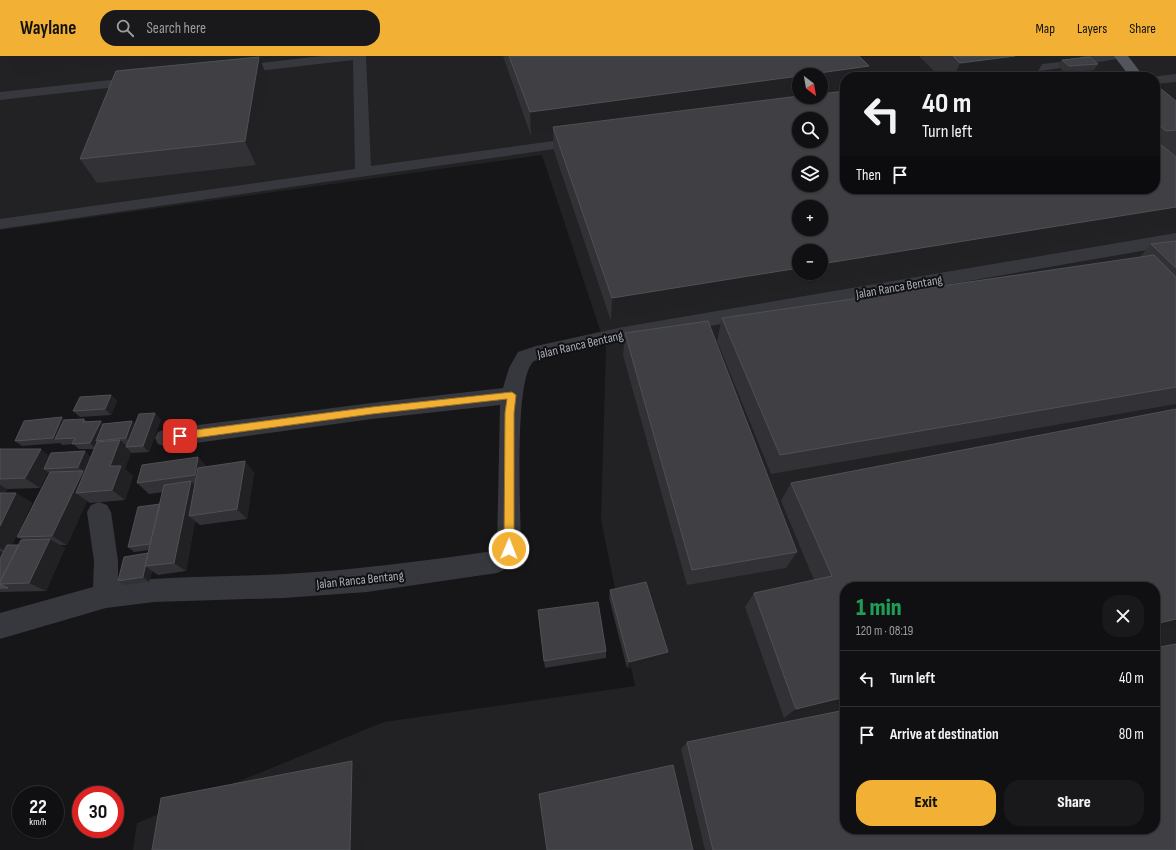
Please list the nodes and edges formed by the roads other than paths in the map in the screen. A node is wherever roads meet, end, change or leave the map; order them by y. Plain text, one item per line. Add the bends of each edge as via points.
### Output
1 (358, 56) edge
2 (1111, 56) edge
3 (1120, 56) edge
4 (1040, 67) dead end
5 (222, 71) edge
6 (1133, 72) edge
7 (1176, 78) edge
8 (151, 79) edge
9 (1160, 80) edge
10 (0, 96) edge
11 (600, 139) edge
12 (363, 172) junction
13 (0, 224) edge
14 (1176, 239) edge
15 (512, 395) junction
16 (166, 438) dead end
17 (99, 512) dead end
18 (106, 596) junction
19 (0, 626) edge

1 - 5 street
1 - 12 street
2 - 4 street
3 - 6 main road
7 - 9 street
8 - 10 street
11 - 12 street
12 - 13 street
14 - 15 street, Jalan Ranca Bentang via 623,334 536,353 525,356 520,363
15 - 16 street
15 - 18 street, Jalan Ranca Bentang via 509,549 506,557 497,562 367,580 284,586 154,590
17 - 18 street via 106,561
18 - 19 street, Jalan Ranca Bentang

